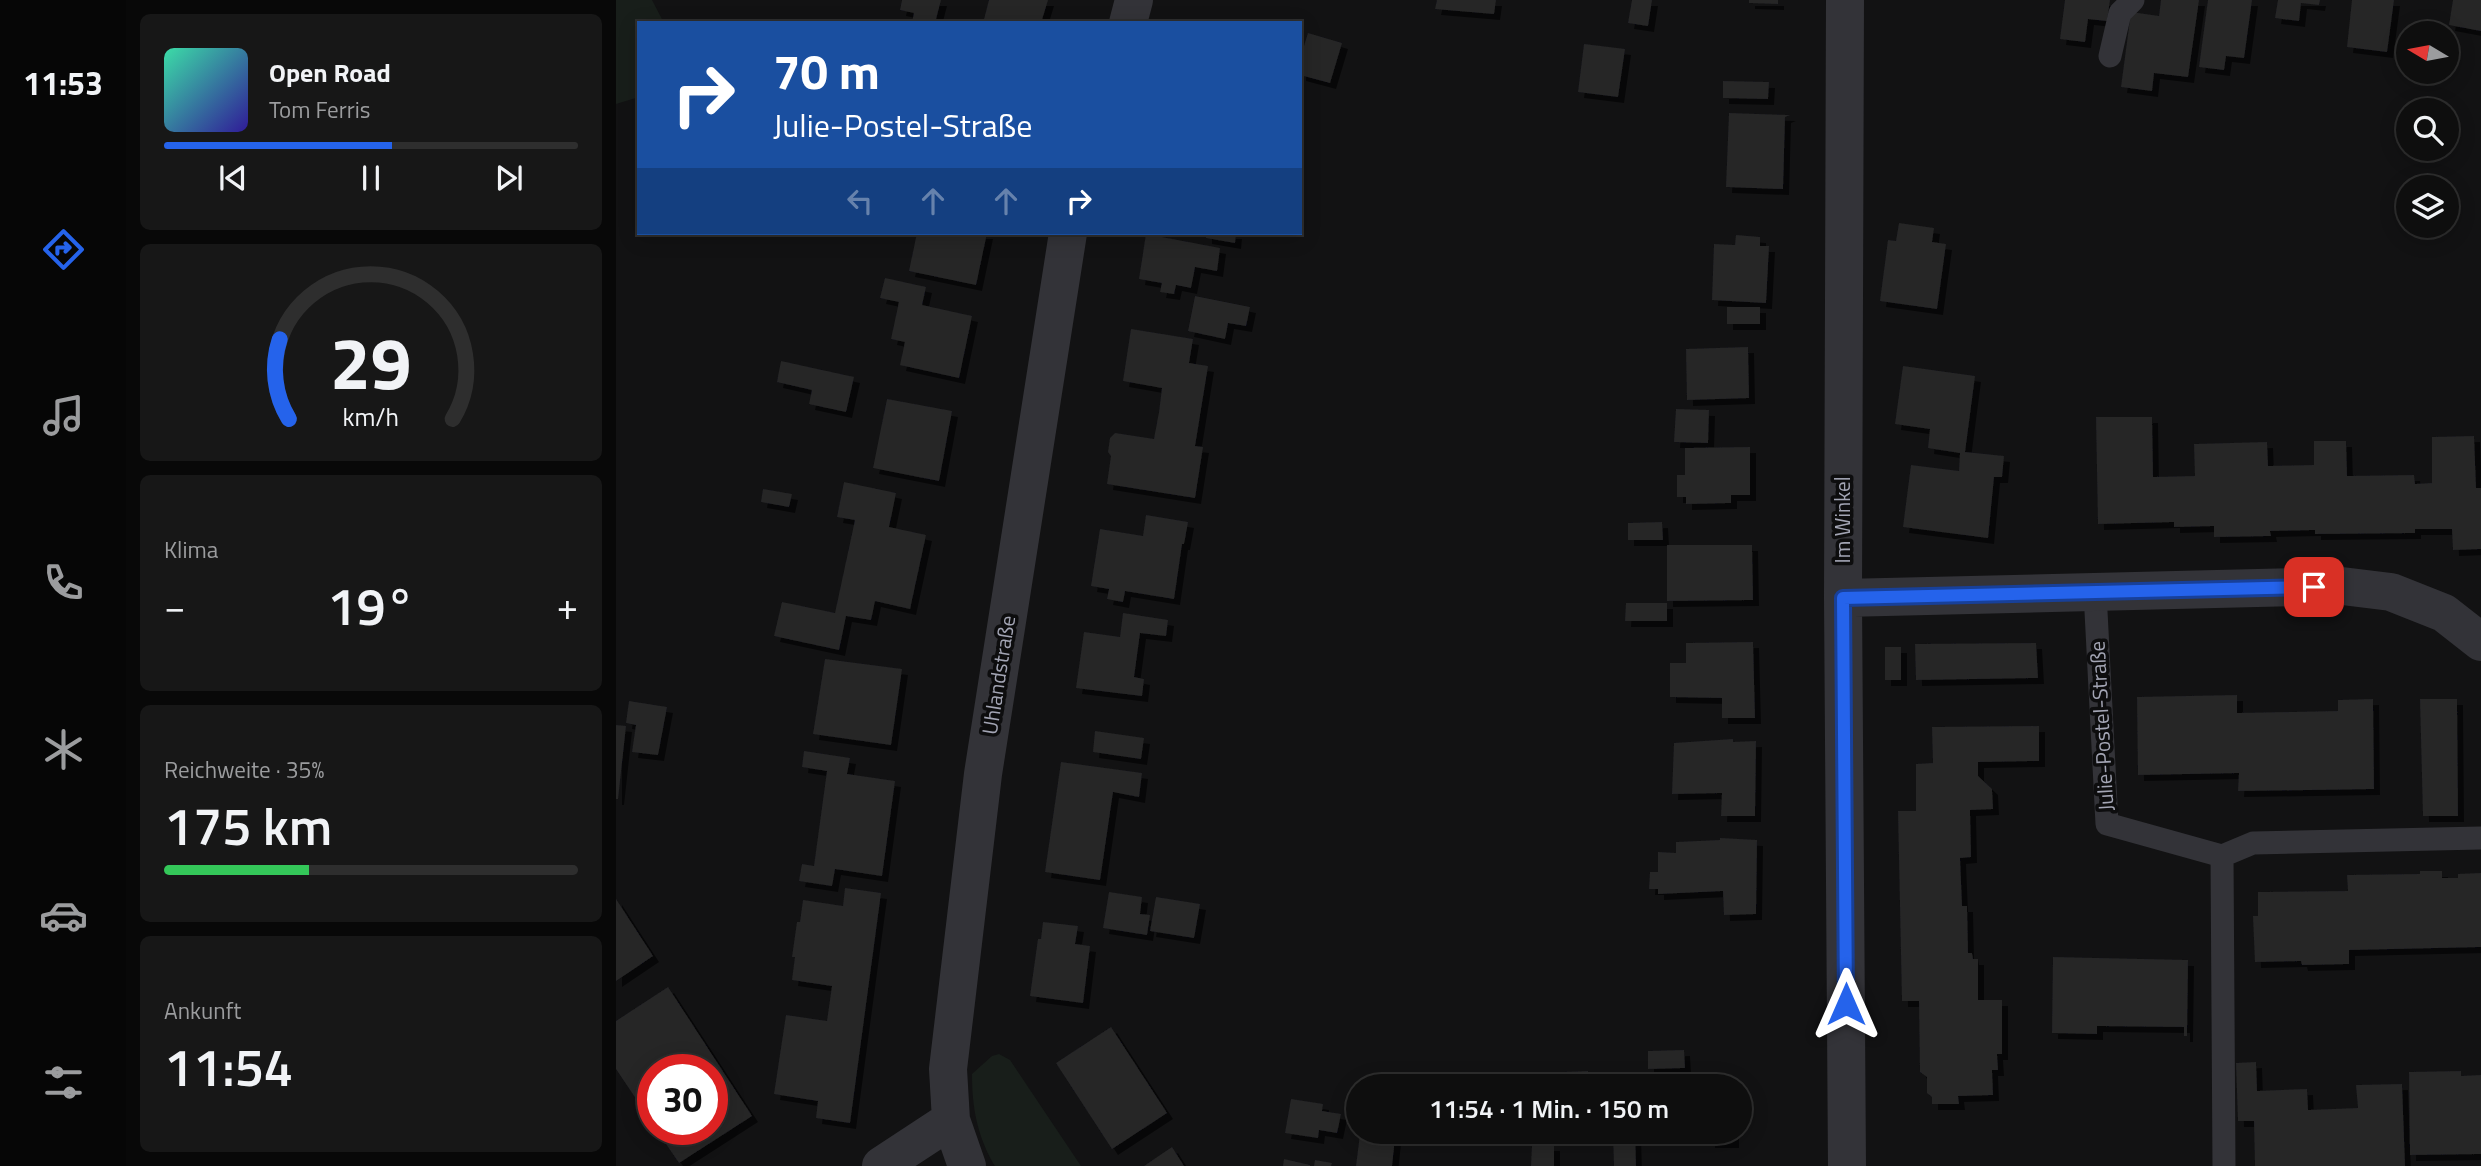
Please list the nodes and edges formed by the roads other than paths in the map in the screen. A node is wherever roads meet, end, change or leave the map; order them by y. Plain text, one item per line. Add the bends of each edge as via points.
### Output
1 (1134, 0) edge
2 (1845, 0) edge
3 (2133, 0) edge
4 (1129, 21) edge
5 (2110, 56) dead end
6 (1068, 235) edge
7 (2095, 593) junction
8 (1843, 598) junction
9 (2481, 642) edge
10 (2481, 838) edge
11 (2222, 856) junction
12 (951, 1120) junction
13 (881, 1166) edge
14 (967, 1166) edge
15 (1847, 1166) edge
16 (2224, 1166) edge

1 - 4 street
2 - 8 street, Im Winkel
3 - 5 lane via 2120,13
6 - 12 street, Uhlandstraße via 983,774 948,1069
7 - 8 street
7 - 9 street via 2342,586 2391,592 2444,613
7 - 11 lane, Julie-Postel-Straße via 2107,824
8 - 15 street, Im Winkel
10 - 11 lane via 2253,843
11 - 16 lane
12 - 13 street
12 - 14 street, Uhlandstraße

